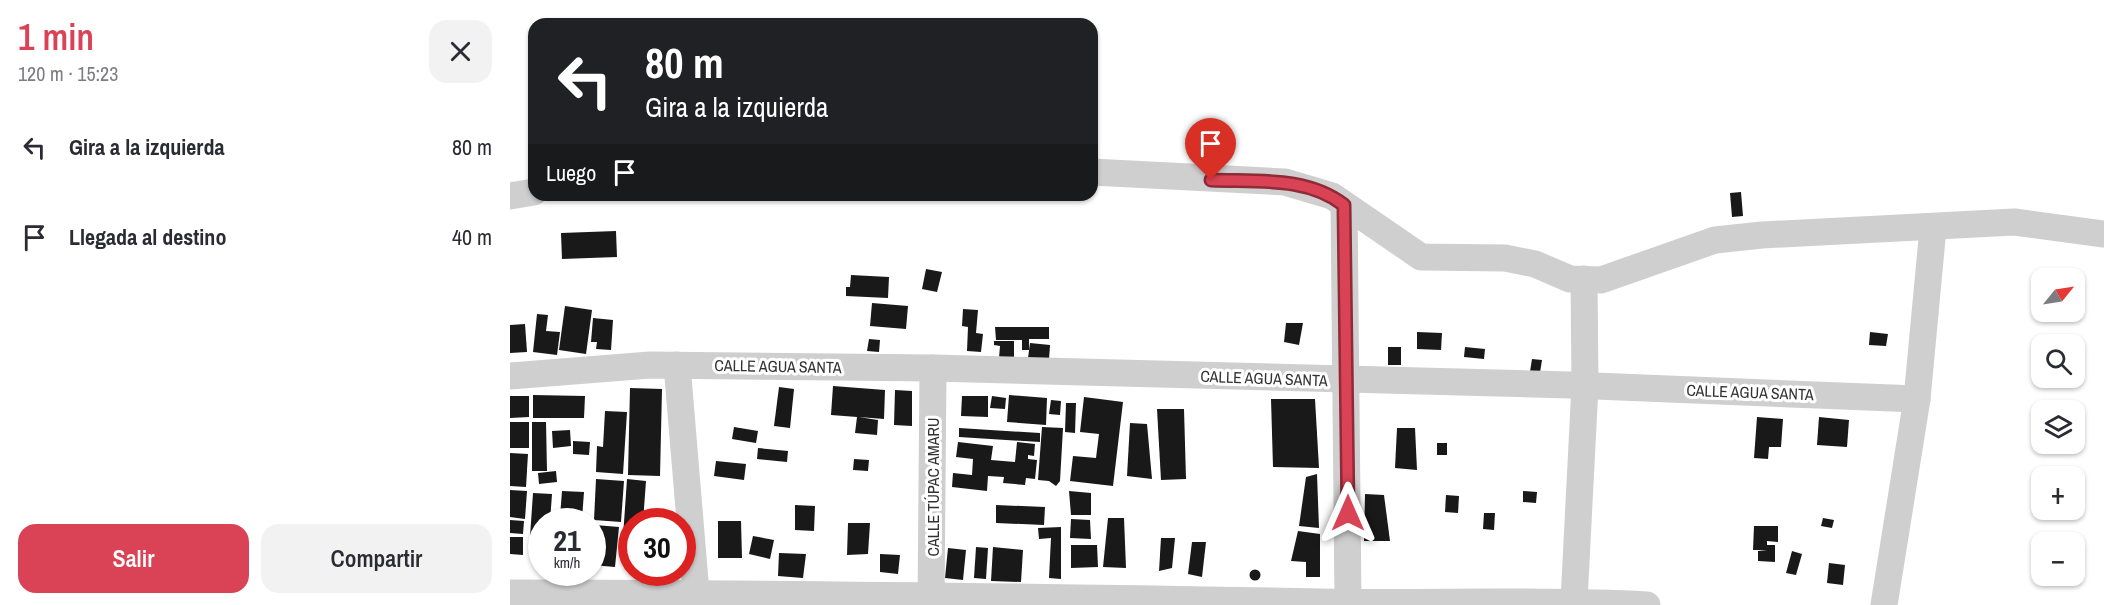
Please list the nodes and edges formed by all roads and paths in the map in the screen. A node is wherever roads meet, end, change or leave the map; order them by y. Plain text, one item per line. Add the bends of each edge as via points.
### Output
1 (1098, 172) edge
2 (528, 193) edge
3 (510, 196) edge
4 (1344, 205) junction
5 (1934, 228) junction
6 (2104, 234) edge
7 (1584, 279) junction
8 (677, 365) junction
9 (933, 368) junction
10 (510, 376) edge
11 (1348, 380) junction
12 (1585, 386) junction
13 (1917, 399) junction
14 (510, 593) edge
15 (696, 593) junction
16 (932, 600) edge
17 (1574, 601) junction
18 (1348, 602) junction
19 (1647, 605) edge
20 (1884, 605) edge

1 - 4 street via 1285,182 1332,196
2 - 3 street
4 - 7 street via 1421,256 1505,258 1535,264 1570,279
4 - 11 street
5 - 6 street via 2014,222
5 - 7 street via 1715,240 1610,277
5 - 13 street
7 - 12 street
8 - 9 street, CALLE AGUA SANTA
8 - 10 street, CALLE AGUA SANTA
8 - 15 street
9 - 11 street, CALLE AGUA SANTA
9 - 16 street, CALLE TÚPAC AMARU
11 - 12 street, CALLE AGUA SANTA
11 - 18 street
12 - 13 street, CALLE AGUA SANTA
12 - 17 street
13 - 20 street
14 - 15 street
15 - 16 street
16 - 18 street
17 - 18 street
17 - 19 street

